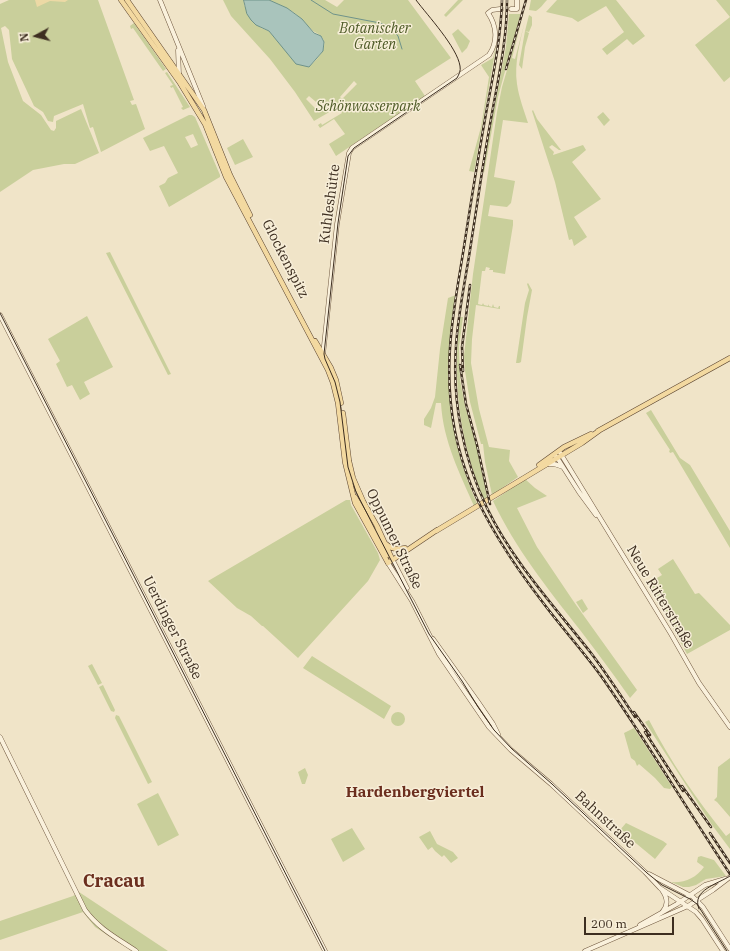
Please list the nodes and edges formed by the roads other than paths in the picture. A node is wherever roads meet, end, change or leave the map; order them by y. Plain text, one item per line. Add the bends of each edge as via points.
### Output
1 (121, 0) edge
2 (126, 0) edge
3 (160, 0) edge
4 (517, 0) edge
5 (500, 9) dead end
6 (511, 9) dead end
7 (178, 46) junction
8 (179, 75) junction
9 (180, 83) junction
10 (204, 110) junction
11 (0, 315) edge
12 (325, 334) junction
13 (319, 347) junction
14 (322, 356) junction
15 (730, 358) edge
16 (558, 454) junction
17 (544, 465) junction
18 (564, 468) junction
19 (530, 473) junction
20 (356, 486) joint
21 (352, 492) junction
22 (602, 523) junction
23 (437, 530) junction
24 (384, 542) junction
25 (404, 548) junction
26 (393, 557) junction
27 (387, 561) junction
28 (412, 602) junction
29 (730, 727) edge
30 (0, 737) edge
31 (551, 784) joint
32 (645, 872) junction
33 (729, 877) edge
34 (660, 888) junction
35 (690, 895) junction
36 (697, 900) junction
37 (681, 902) junction
38 (688, 906) junction
39 (660, 913) junction
40 (635, 928) junction
41 (730, 948) edge
42 (136, 951) edge
43 (325, 951) edge
44 (585, 951) edge
45 (724, 951) edge

1 - 9 main road, Glockenspitz
2 - 8 main road
3 - 7 main road, Glockenspitz
4 - 6 main road via 517,9
5 - 12 main road, Kuhleshütte via 488,13 496,30 489,55 352,148 349,153 337,224
7 - 8 main road, Glockenspitz
7 - 10 main road, Glockenspitz
8 - 9 main road, Glockenspitz
8 - 10 main road
9 - 14 main road, Glockenspitz via 205,124 226,177
10 - 13 main road, Glockenspitz via 230,175
11 - 43 main road, Uerdinger Straße
12 - 13 main road
12 - 14 main road, Kuhleshütte
13 - 14 main road, Glockenspitz
14 - 20 main road, Glockenspitz via 331,368 338,385 350,467
14 - 21 main road, Glockenspitz via 337,397 345,462
15 - 16 main road via 600,430 582,443
16 - 17 main road
16 - 18 main road, Neue Ritterstraße
16 - 19 main road
16 - 22 main road, Neue Ritterstraße
17 - 18 main road via 554,464
17 - 19 main road
18 - 22 main road, Neue Ritterstraße
19 - 23 main road
20 - 24 main road, Oppumer Straße
21 - 26 main road via 385,552
21 - 27 main road, Oppumer Straße via 358,510
22 - 29 main road, Neue Ritterstraße via 699,683
23 - 25 main road
23 - 26 main road
24 - 25 main road via 393,549
24 - 26 main road, Oppumer Straße
25 - 26 main road
26 - 27 main road
26 - 28 main road, Oppumer Straße
27 - 28 main road, Oppumer Straße
28 - 31 main road, Oppumer Straße via 430,636 489,718 500,738
30 - 42 main road via 84,910 97,925
31 - 32 main road, Bahnstraße
32 - 34 main road, Bahnstraße
32 - 35 main road, Bahnstraße
33 - 35 main road via 706,884
33 - 36 main road
34 - 37 main road, Bahnstraße
34 - 39 main road via 667,900 665,909
35 - 36 main road, Bahnstraße
35 - 37 main road
36 - 38 main road
36 - 41 main road, Bahnstraße
37 - 38 main road, Bahnstraße
37 - 39 main road
38 - 40 main road
38 - 45 main road, Bahnstraße via 702,919
39 - 40 main road
40 - 44 main road

